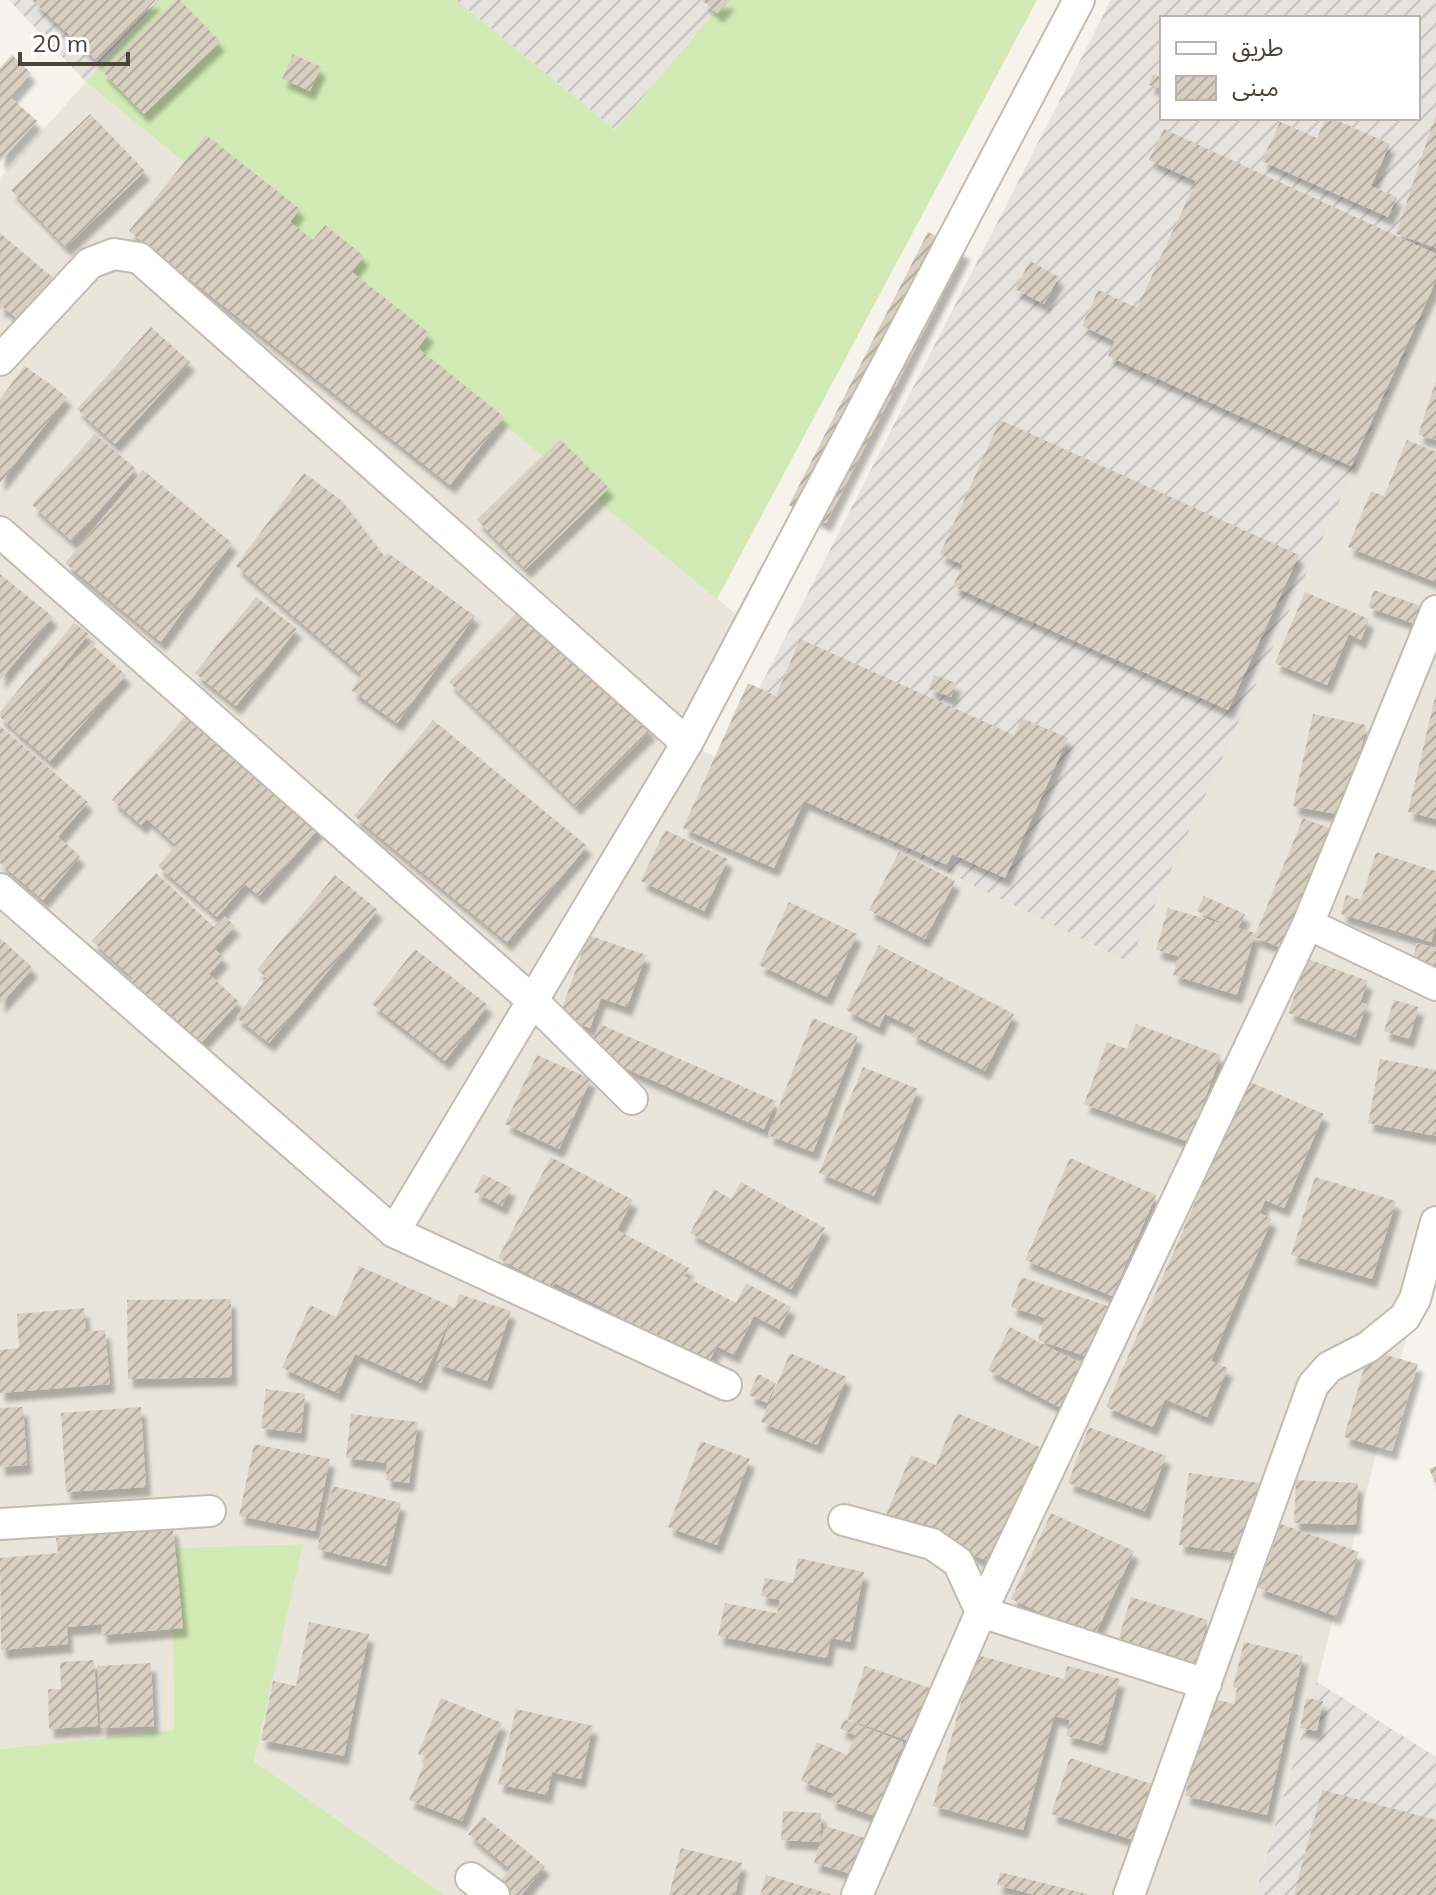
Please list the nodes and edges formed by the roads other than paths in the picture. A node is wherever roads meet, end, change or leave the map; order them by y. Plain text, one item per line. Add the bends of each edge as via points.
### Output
1 (1079, 0) edge
2 (0, 360) edge
3 (0, 532) edge
4 (1436, 611) edge
5 (687, 743) junction
6 (0, 889) edge
7 (1308, 924) junction
8 (1436, 985) edge
9 (534, 1002) junction
10 (632, 1099) dead end
11 (1436, 1222) edge
12 (394, 1232) junction
13 (726, 1385) dead end
14 (210, 1511) dead end
15 (844, 1520) dead end
16 (0, 1524) edge
17 (981, 1612) junction
18 (1206, 1684) junction
19 (857, 1895) edge
20 (1129, 1895) edge

1 - 5 street
2 - 5 street via 90,263 114,254 139,258
3 - 9 street
4 - 7 street
5 - 9 street
6 - 12 street
7 - 8 street
7 - 17 street
9 - 10 street
9 - 12 street
11 - 18 street via 1405,1317 1368,1347 1329,1367 1313,1385
12 - 13 street
14 - 16 street
15 - 17 street via 932,1544 958,1562
17 - 18 street
17 - 19 street
18 - 20 street

